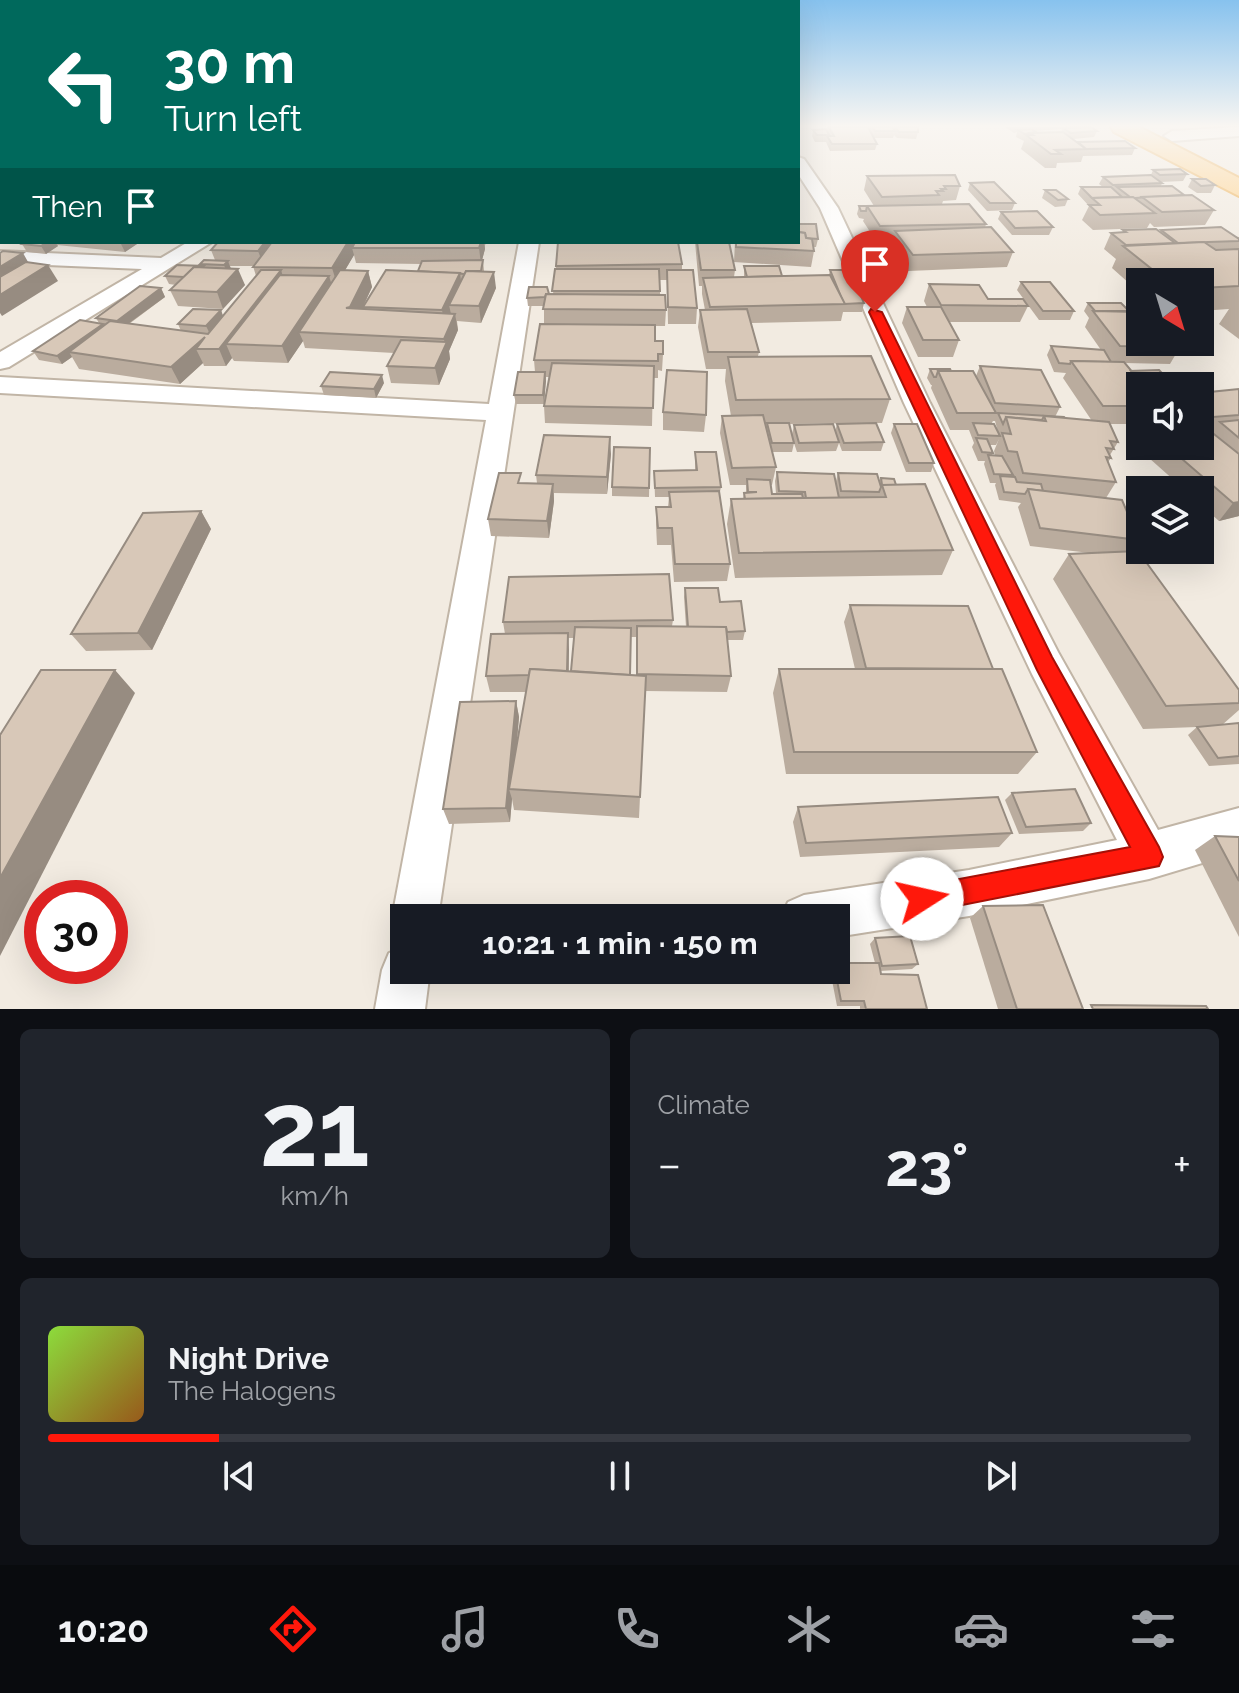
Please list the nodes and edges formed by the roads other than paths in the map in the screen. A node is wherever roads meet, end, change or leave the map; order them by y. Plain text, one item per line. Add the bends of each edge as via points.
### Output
1 (806, 174) edge
2 (1212, 174) edge
3 (1239, 188) edge
4 (199, 244) edge
5 (529, 244) edge
6 (0, 257) edge
7 (166, 264) junction
8 (0, 362) edge
9 (0, 385) edge
10 (502, 413) junction
11 (1239, 830) edge
12 (1149, 857) junction
13 (417, 904) edge
14 (850, 912) edge
15 (404, 984) edge
16 (400, 1009) edge

1 - 12 street via 829,208 1038,650
2 - 3 main road
4 - 7 street
5 - 10 street
6 - 7 street
7 - 8 street
9 - 10 street
10 - 13 street
11 - 12 street
12 - 14 street
15 - 16 street

